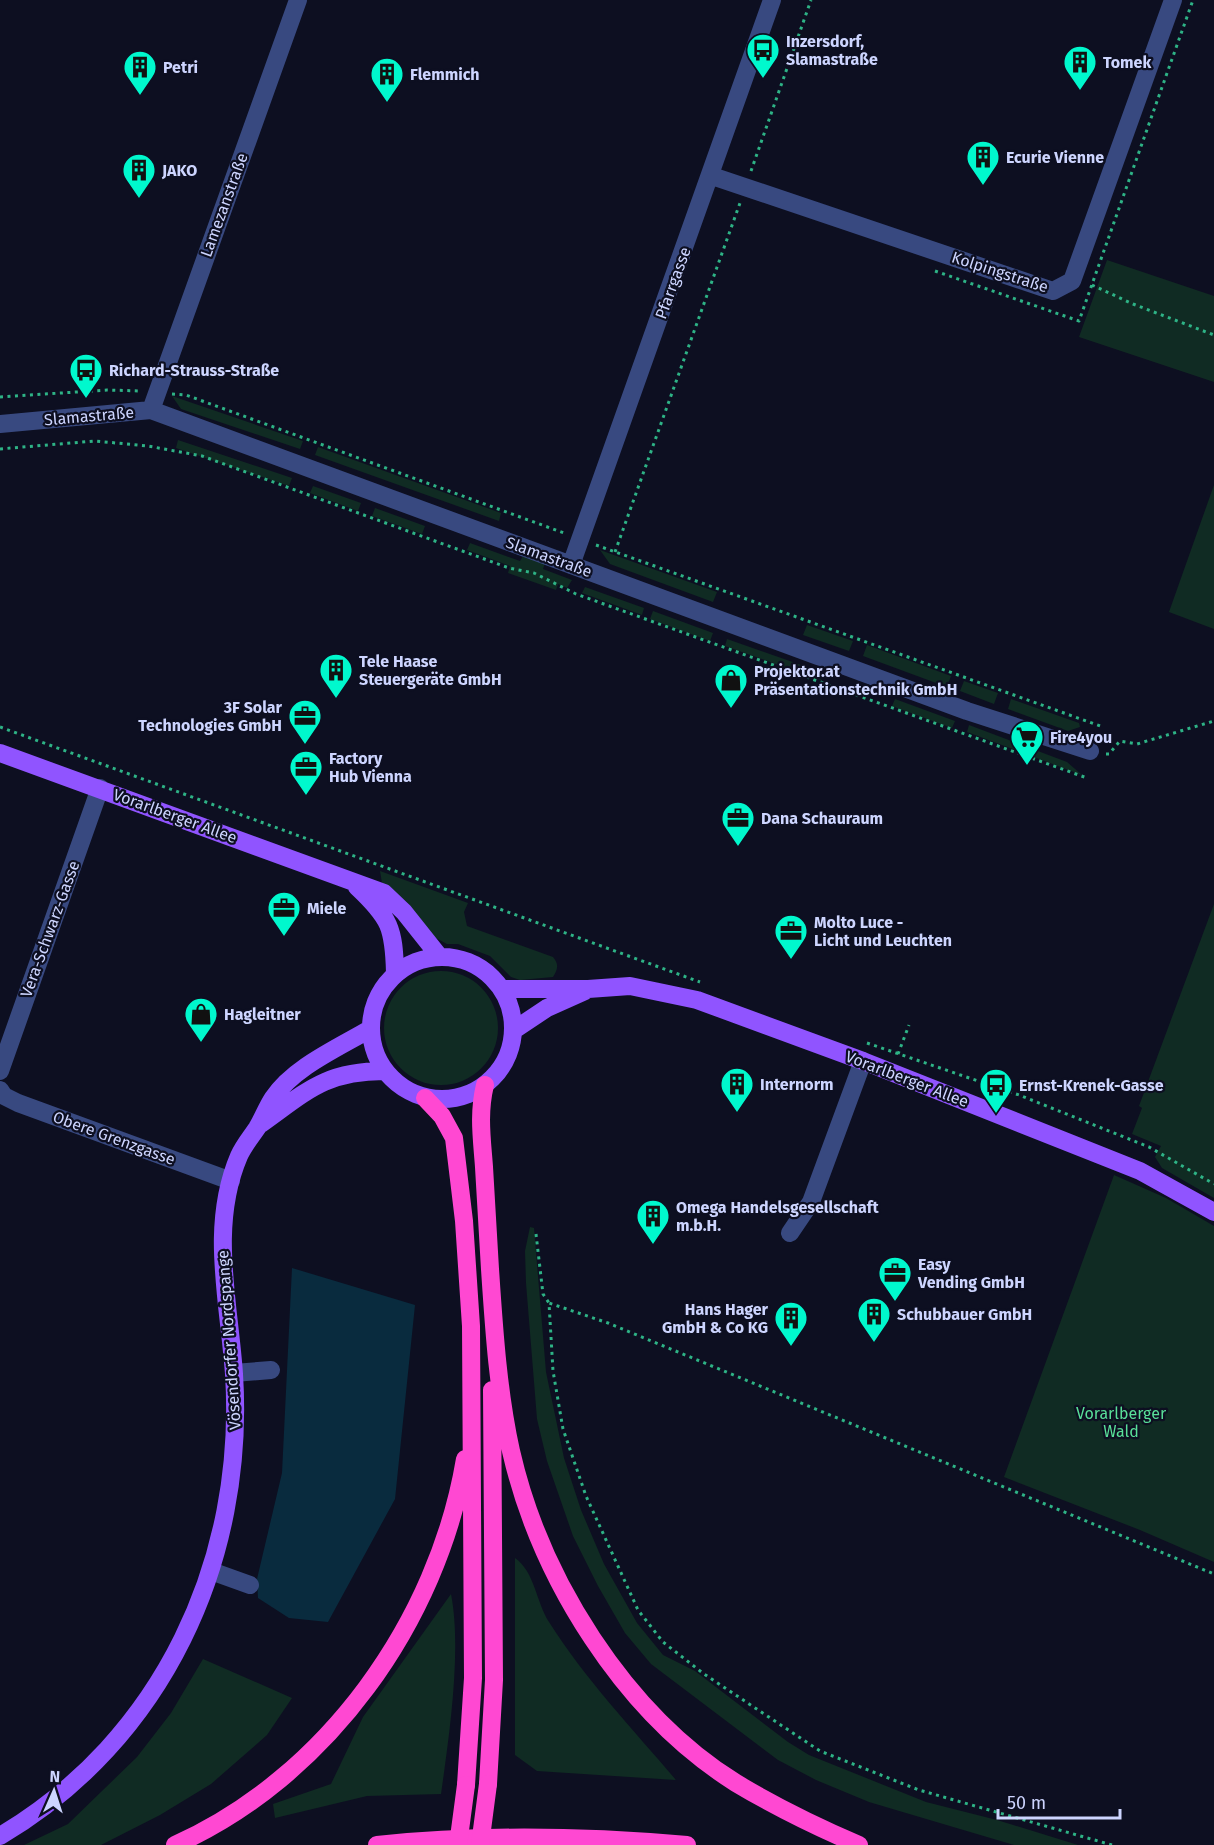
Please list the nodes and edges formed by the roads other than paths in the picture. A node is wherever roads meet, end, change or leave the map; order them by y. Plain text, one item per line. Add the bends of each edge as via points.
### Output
1 (298, 0) edge
2 (772, 0) edge
3 (1173, 0) edge
4 (712, 176) junction
5 (151, 410) junction
6 (0, 424) edge
7 (571, 565) junction
8 (1090, 751) road end
9 (0, 753) edge
10 (100, 788) junction
11 (349, 880) junction
12 (439, 956) junction
13 (395, 974) junction
14 (502, 989) junction
15 (588, 989) junction
16 (370, 1029) junction
17 (514, 1030) junction
18 (863, 1061) junction
19 (0, 1071) edge
20 (384, 1071) junction
21 (485, 1085) junction
22 (0, 1090) edge
23 (425, 1098) junction
24 (257, 1127) junction
25 (231, 1181) junction
26 (1214, 1212) edge
27 (790, 1233) dead end
28 (494, 1332) junction
29 (271, 1370) dead end
30 (234, 1373) junction
31 (473, 1413) junction
32 (211, 1571) junction
33 (250, 1585) dead end
34 (0, 1836) edge
35 (175, 1845) edge
36 (377, 1845) edge
37 (458, 1845) edge
38 (480, 1845) edge
39 (687, 1845) edge
40 (859, 1845) edge

1 - 5 street, Lamezanstraße
2 - 4 street, Pfarrgasse
3 - 4 street, Kolpingstraße via 1072,281 1053,291 743,194
4 - 7 street, Pfarrgasse
5 - 6 street, Slamastraße
5 - 7 street, Slamastraße
7 - 8 street, Slamastraße via 967,711
9 - 10 main road, Vorarlberger Allee
10 - 11 main road, Vorarlberger Allee
10 - 19 street, Vera-Schwarz-Gasse
11 - 12 main road, Vorarlberger Allee via 384,893
11 - 13 main road, Vorarlberger Allee via 384,915 393,940
12 - 13 main road via 419,960
12 - 14 main road via 463,960 485,971
13 - 16 main road via 383,986 373,1006
14 - 15 main road, Vorarlberger Allee
14 - 17 main road
15 - 17 main road, Vorarlberger Allee via 547,1008
15 - 18 main road, Vorarlberger Allee via 630,986 672,993
16 - 20 main road via 373,1049
16 - 24 main road, Vösendorfer Nordspange via 296,1076 274,1097
17 - 21 main road via 506,1060
18 - 26 main road, Vorarlberger Allee via 1140,1171
18 - 27 street via 811,1202
20 - 23 main road via 401,1087
20 - 24 main road, Vösendorfer Nordspange via 335,1076 307,1090
21 - 23 main road via 464,1096
21 - 28 highway via 479,1121
22 - 25 street, Obere Grenzgasse via 18,1103
23 - 31 highway via 450,1128 456,1153 471,1326
24 - 25 main road, Vösendorfer Nordspange via 239,1155
25 - 30 main road, Vösendorfer Nordspange via 223,1247
28 - 38 highway, bridge via 494,1658 488,1784
28 - 40 highway via 511,1450 526,1506 552,1569 587,1630 630,1687 676,1736 735,1782 807,1823
29 - 30 street
30 - 32 main road, Vösendorfer Nordspange via 232,1476 223,1531
31 - 35 highway via 462,1479 442,1549 412,1616 373,1679 328,1735 274,1785 204,1832
31 - 37 highway, bridge via 473,1678
32 - 33 street
32 - 34 main road, Vösendorfer Nordspange via 176,1653 128,1725 64,1790
36 - 39 highway via 498,1837 618,1839

